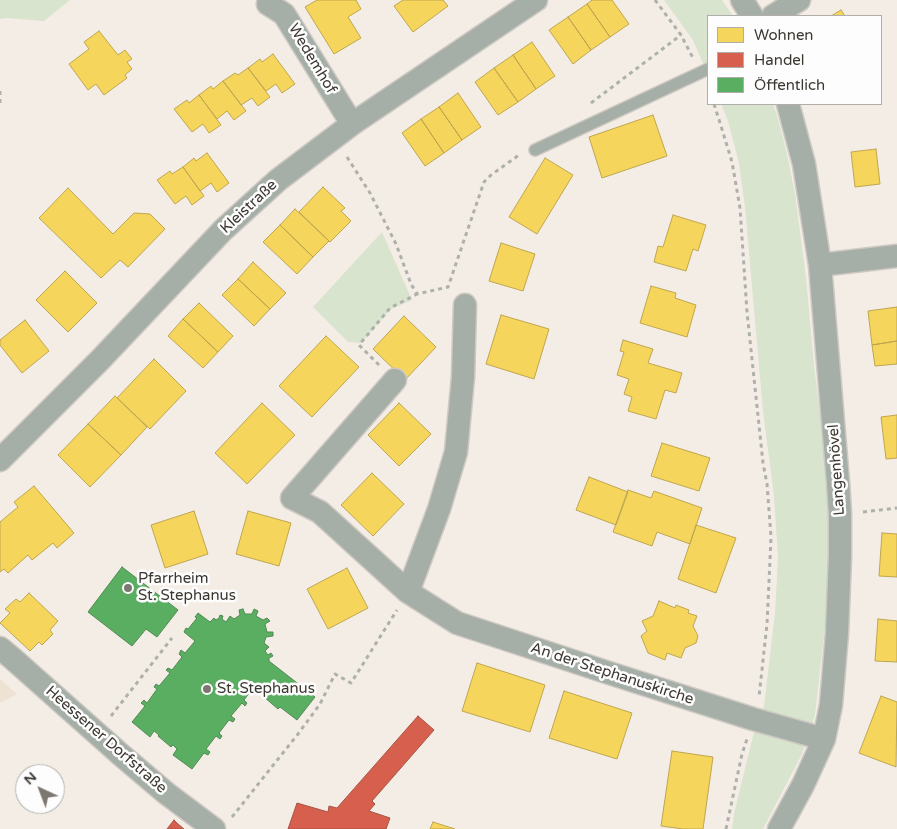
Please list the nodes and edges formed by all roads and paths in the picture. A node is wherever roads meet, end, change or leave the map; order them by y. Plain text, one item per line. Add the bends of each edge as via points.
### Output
1 (271, 0) edge
2 (536, 0) edge
3 (655, 0) edge
4 (742, 0) edge
5 (799, 0) edge
6 (751, 15) edge
7 (775, 15) edge
8 (681, 35) junction
9 (704, 71) edge
10 (0, 91) edge
11 (590, 104) dead end
12 (714, 105) edge
13 (788, 105) edge
14 (0, 107) edge
15 (343, 131) junction
16 (535, 150) dead end
17 (523, 152) dead end
18 (897, 256) edge
19 (820, 265) junction
20 (417, 294) junction
21 (465, 304) dead end
22 (394, 380) joint
23 (0, 460) edge
24 (897, 508) edge
25 (840, 514) junction
26 (408, 592) junction
27 (172, 638) dead end
28 (0, 648) edge
29 (753, 719) junction
30 (97, 734) junction
31 (824, 739) junction
32 (221, 826) edge
33 (726, 829) edge
34 (779, 829) edge

1 - 15 street, Wedemhof via 268,4 284,14
2 - 15 street, Kleistraße
3 - 8 path
4 - 6 street
5 - 7 street
8 - 9 path
8 - 11 path
9 - 16 lane
10 - 14 path
12 - 29 path via 732,162 740,208 747,312 771,536 767,624 758,705
13 - 19 street, Langenhövel via 804,164
15 - 20 path
15 - 23 street, Kleistraße via 278,180 223,230
17 - 20 path via 484,182 448,286
18 - 19 street
19 - 25 street, Langenhövel
20 - 22 path via 390,308 359,345
21 - 26 street via 456,452
22 - 26 street, An der Stephanuskirche via 292,498 320,512
24 - 25 path
25 - 31 street, Langenhövel via 837,633 831,705
26 - 29 street, An der Stephanuskirche via 457,623
26 - 32 path via 351,683 335,674 320,704 298,734
27 - 30 path
28 - 30 street, Heessener Dorfstraße
29 - 31 street, An der Stephanuskirche
29 - 33 path
30 - 32 street, Heessener Dorfstraße via 166,793
31 - 34 street, Langenhövel

